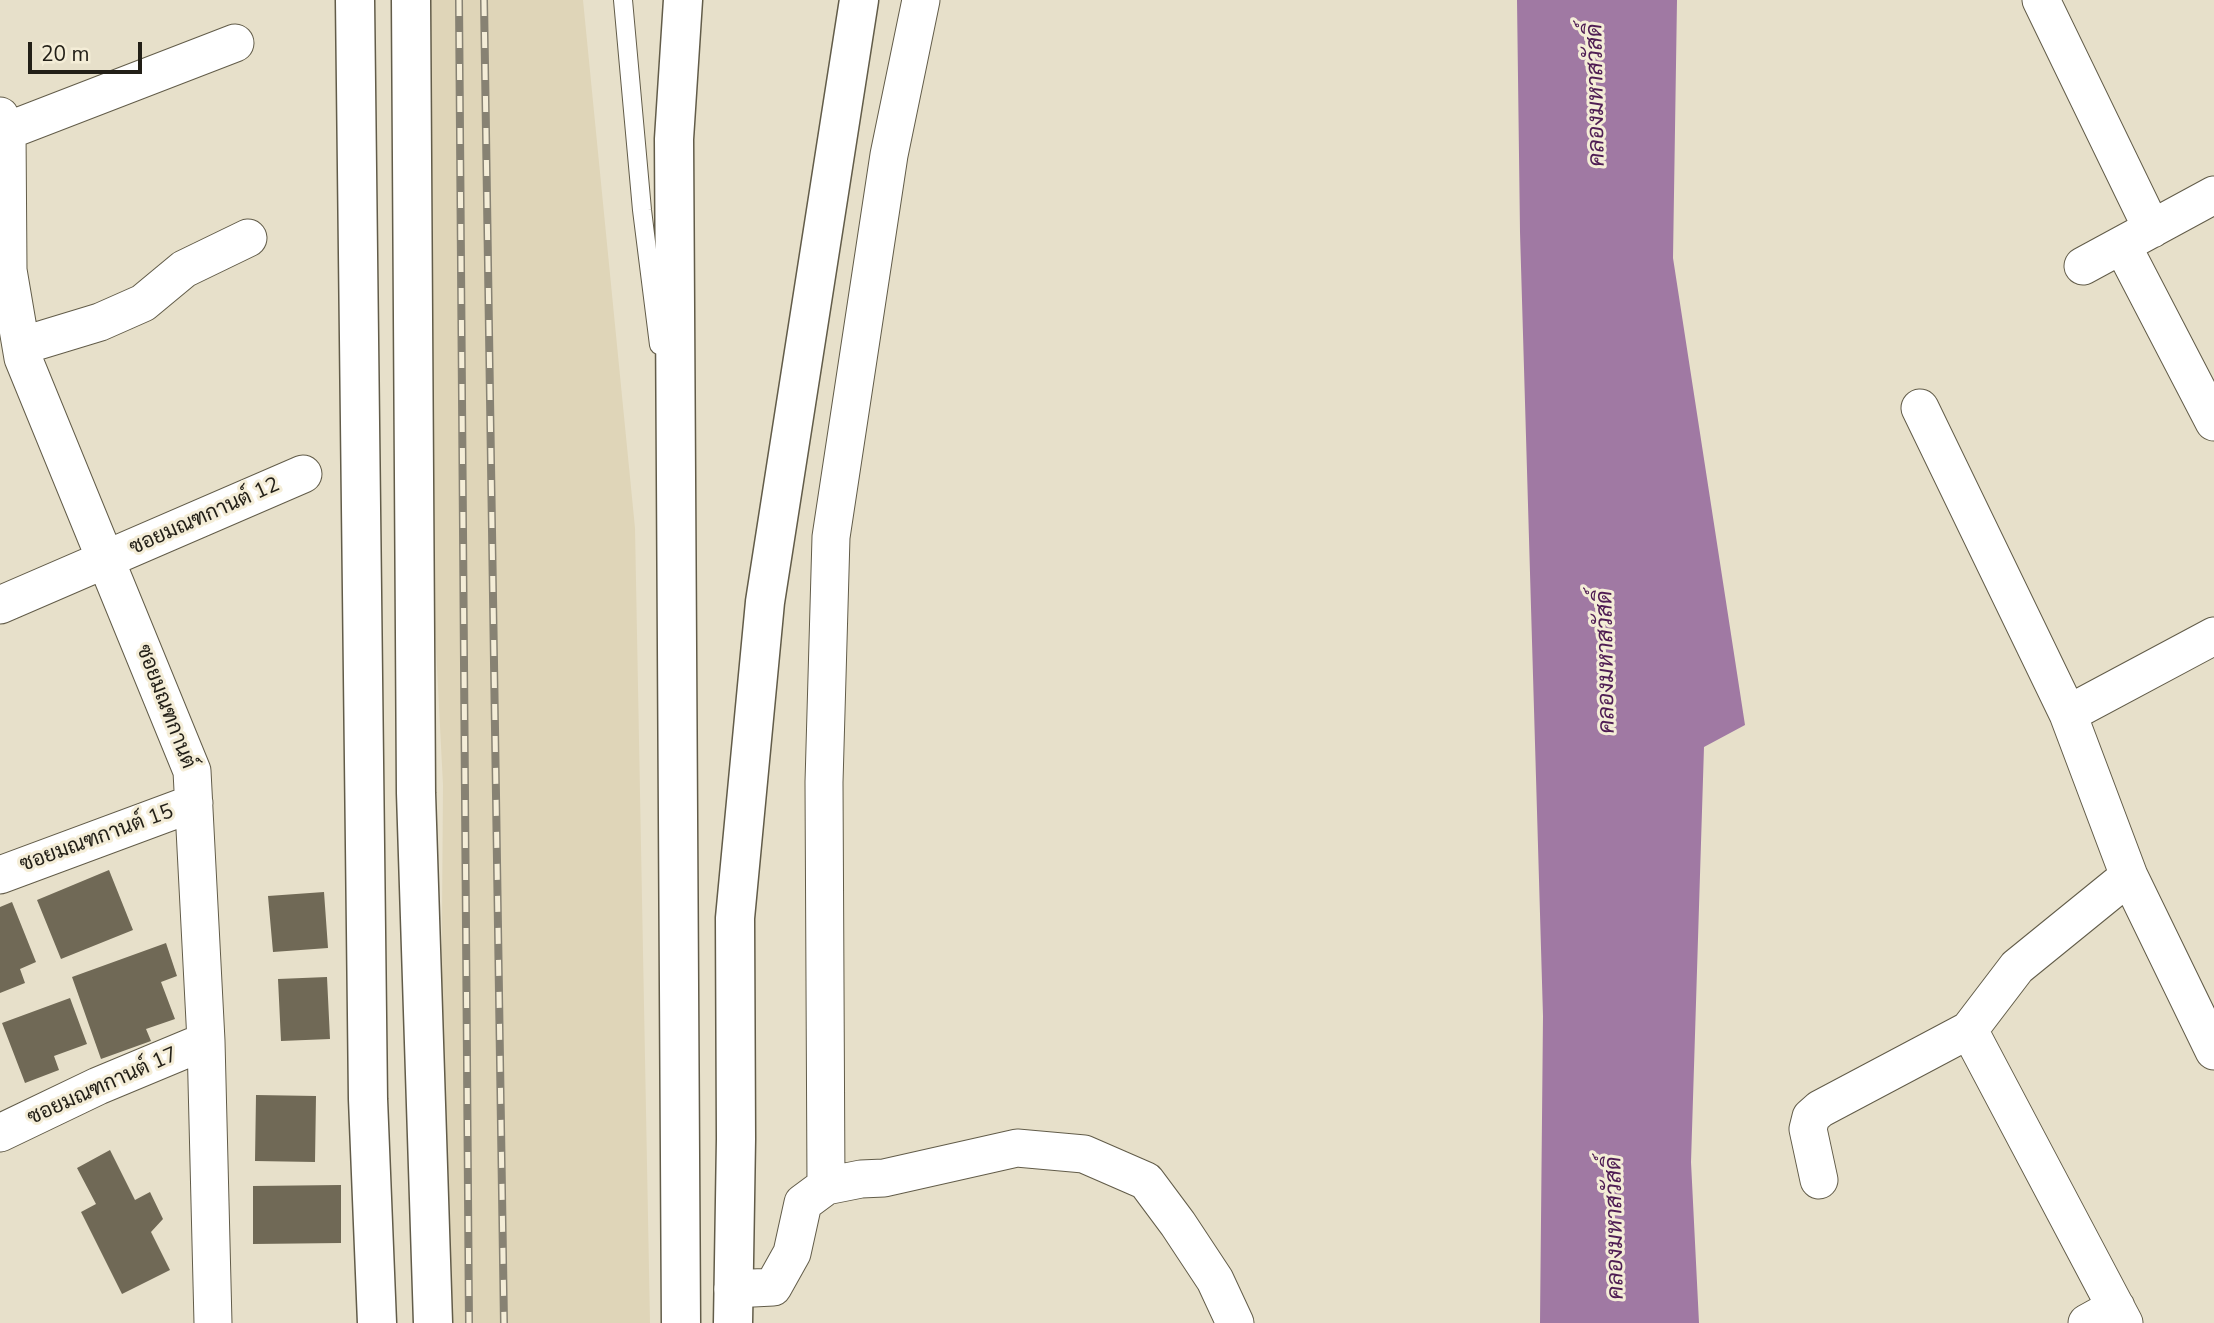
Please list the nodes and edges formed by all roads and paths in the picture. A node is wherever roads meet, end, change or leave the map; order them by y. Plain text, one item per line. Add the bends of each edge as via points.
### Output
1 (355, 0) edge
2 (411, 0) edge
3 (623, 0) edge
4 (683, 0) edge
5 (859, 0) edge
6 (921, 0) edge
7 (2041, 0) edge
8 (235, 43) dead end
9 (4, 124) edge
10 (2214, 195) edge
11 (2137, 237) junction
12 (248, 238) dead end
13 (2083, 266) dead end
14 (15, 357) edge
15 (1920, 408) dead end
16 (2214, 422) edge
17 (303, 474) dead end
18 (676, 480) junction
19 (107, 561) junction
20 (0, 605) edge
21 (2214, 636) edge
22 (2068, 714) junction
23 (194, 803) junction
24 (0, 875) edge
25 (2129, 876) junction
26 (1969, 1030) junction
27 (206, 1041) junction
28 (2214, 1051) edge
29 (0, 1133) edge
30 (1819, 1180) dead end
31 (826, 1186) junction
32 (733, 1306) edge
33 (2109, 1318) edge
34 (213, 1323) edge
35 (377, 1323) edge
36 (433, 1323) edge
37 (681, 1323) edge
38 (1235, 1323) edge

1 - 35 main road via 368,1100
2 - 36 main road via 416,793
3 - 18 lane via 642,210
4 - 18 main road via 674,139
5 - 32 main road via 765,602 735,918
6 - 31 street via 889,155 831,537 824,782
7 - 11 street
8 - 9 street
9 - 14 street, ซอยมณฑกานต์
10 - 11 street
11 - 13 street
11 - 16 street
12 - 14 street via 184,269 143,303
14 - 19 street, ซอยมณฑกานต์
15 - 22 street
17 - 19 street, ซอยมณฑกานต์ 12
18 - 37 main road
19 - 20 street, ซอยมณฑกานต์ 12
19 - 23 street, ซอยมณฑกานต์ via 192,771
21 - 22 street
22 - 25 street
23 - 24 street, ซอยมณฑกานต์ 15
23 - 27 street, ซอยมณฑกานต์
25 - 26 street via 2017,967
25 - 28 street
26 - 30 street via 1811,1117 1808,1129
26 - 33 street
27 - 29 street, ซอยมณฑกานต์ 17
27 - 34 street, ซอยมณฑกานต์
31 - 32 street via 803,1203 792,1253 773,1287
31 - 38 street via 1017,1148 1084,1154 1146,1181 1215,1280

